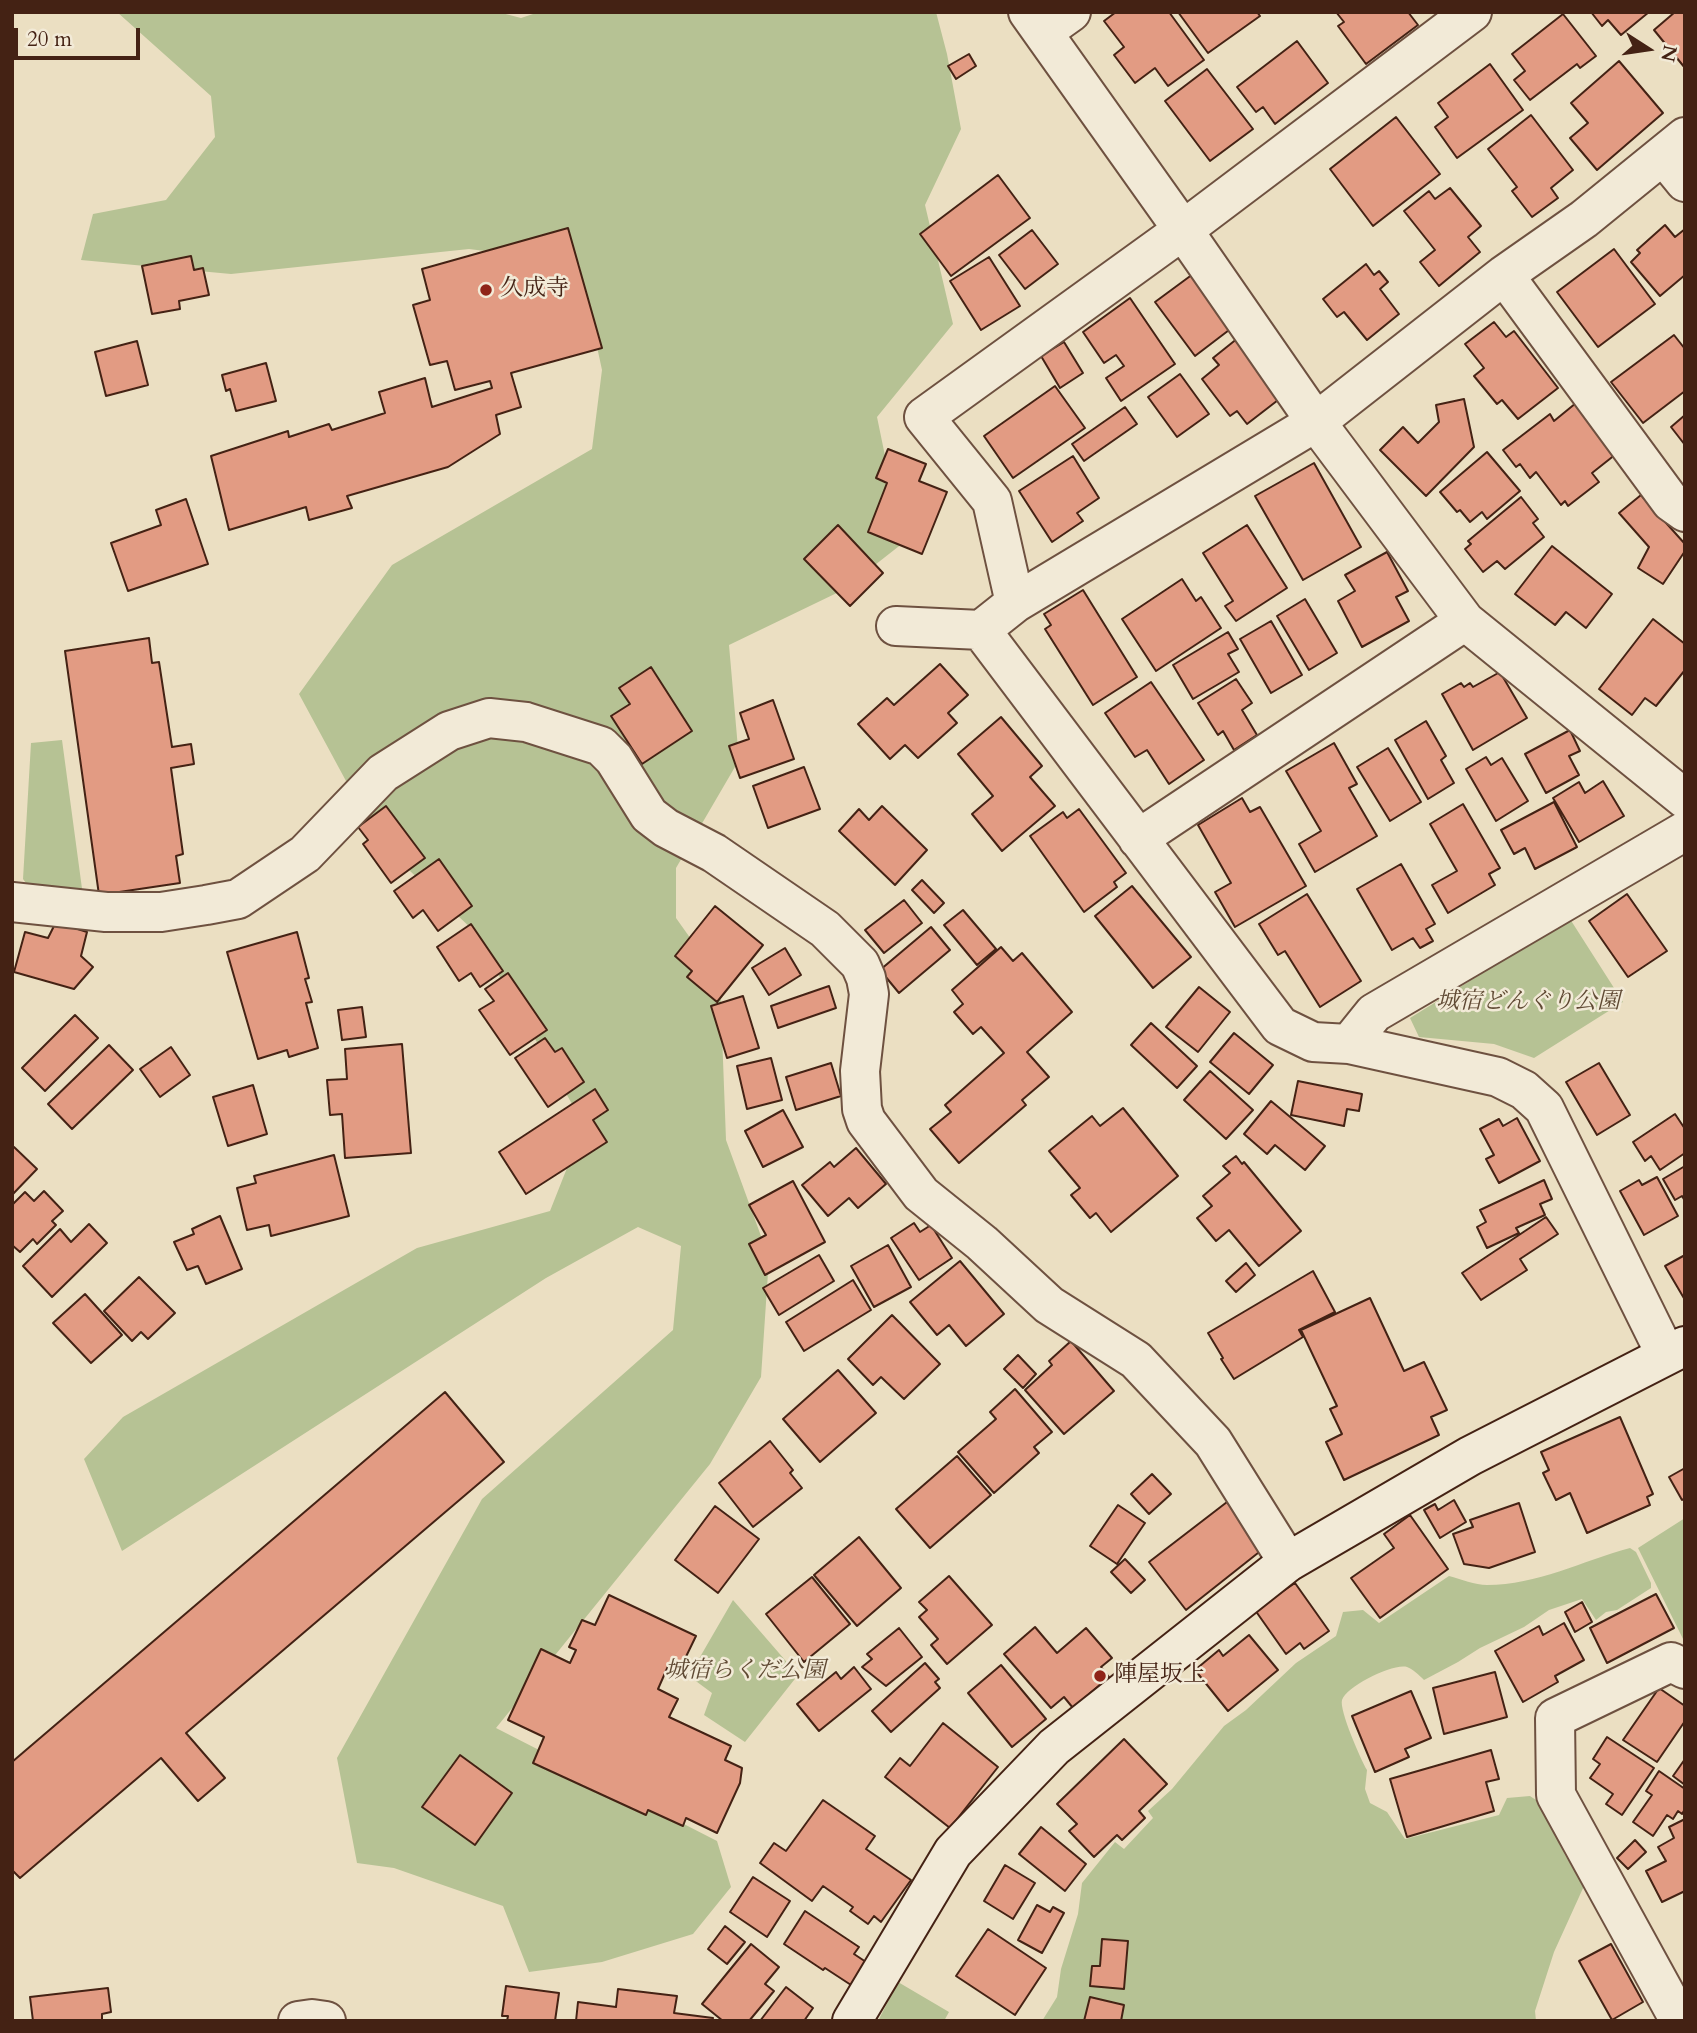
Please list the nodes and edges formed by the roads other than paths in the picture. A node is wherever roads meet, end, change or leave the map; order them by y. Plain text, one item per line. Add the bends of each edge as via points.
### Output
1 (1472, 12) edge
2 (1047, 19) edge
3 (1678, 158) edge
4 (1183, 230) junction
5 (1504, 275) junction
6 (1316, 422) junction
7 (1685, 512) edge
8 (1015, 603) junction
9 (1465, 621) junction
10 (896, 626) dead end
11 (981, 630) junction
12 (1685, 799) edge
13 (1685, 831) edge
14 (1138, 839) junction
15 (12, 902) edge
16 (1349, 1044) junction
17 (1676, 1350) edge
18 (1288, 1562) junction
19 (1685, 1670) edge
20 (1679, 2008) edge
21 (298, 2021) edge
22 (326, 2021) edge
23 (852, 2021) edge

1 - 4 street
2 - 4 street
3 - 5 street
4 - 6 street
4 - 8 street via 924,417 992,501
5 - 6 street
5 - 7 street via 1671,502
6 - 8 street
6 - 9 street
8 - 11 street
9 - 12 street
9 - 14 street
10 - 11 street
11 - 14 street
13 - 16 street via 1374,1013
14 - 16 street via 1280,1026 1313,1042
15 - 18 street via 106,912 161,912 238,899 305,854 383,773 449,731 489,718 526,722 601,746 614,758 649,815 825,929 860,964 869,994 860,1071 866,1121 921,1194 1049,1305 1136,1360 1213,1442
16 - 17 street via 1498,1077 1545,1108
17 - 18 street via 1470,1456
18 - 23 street via 1054,1747 953,1852
19 - 20 street via 1671,1662 1555,1718 1556,1795
21 - 22 street

